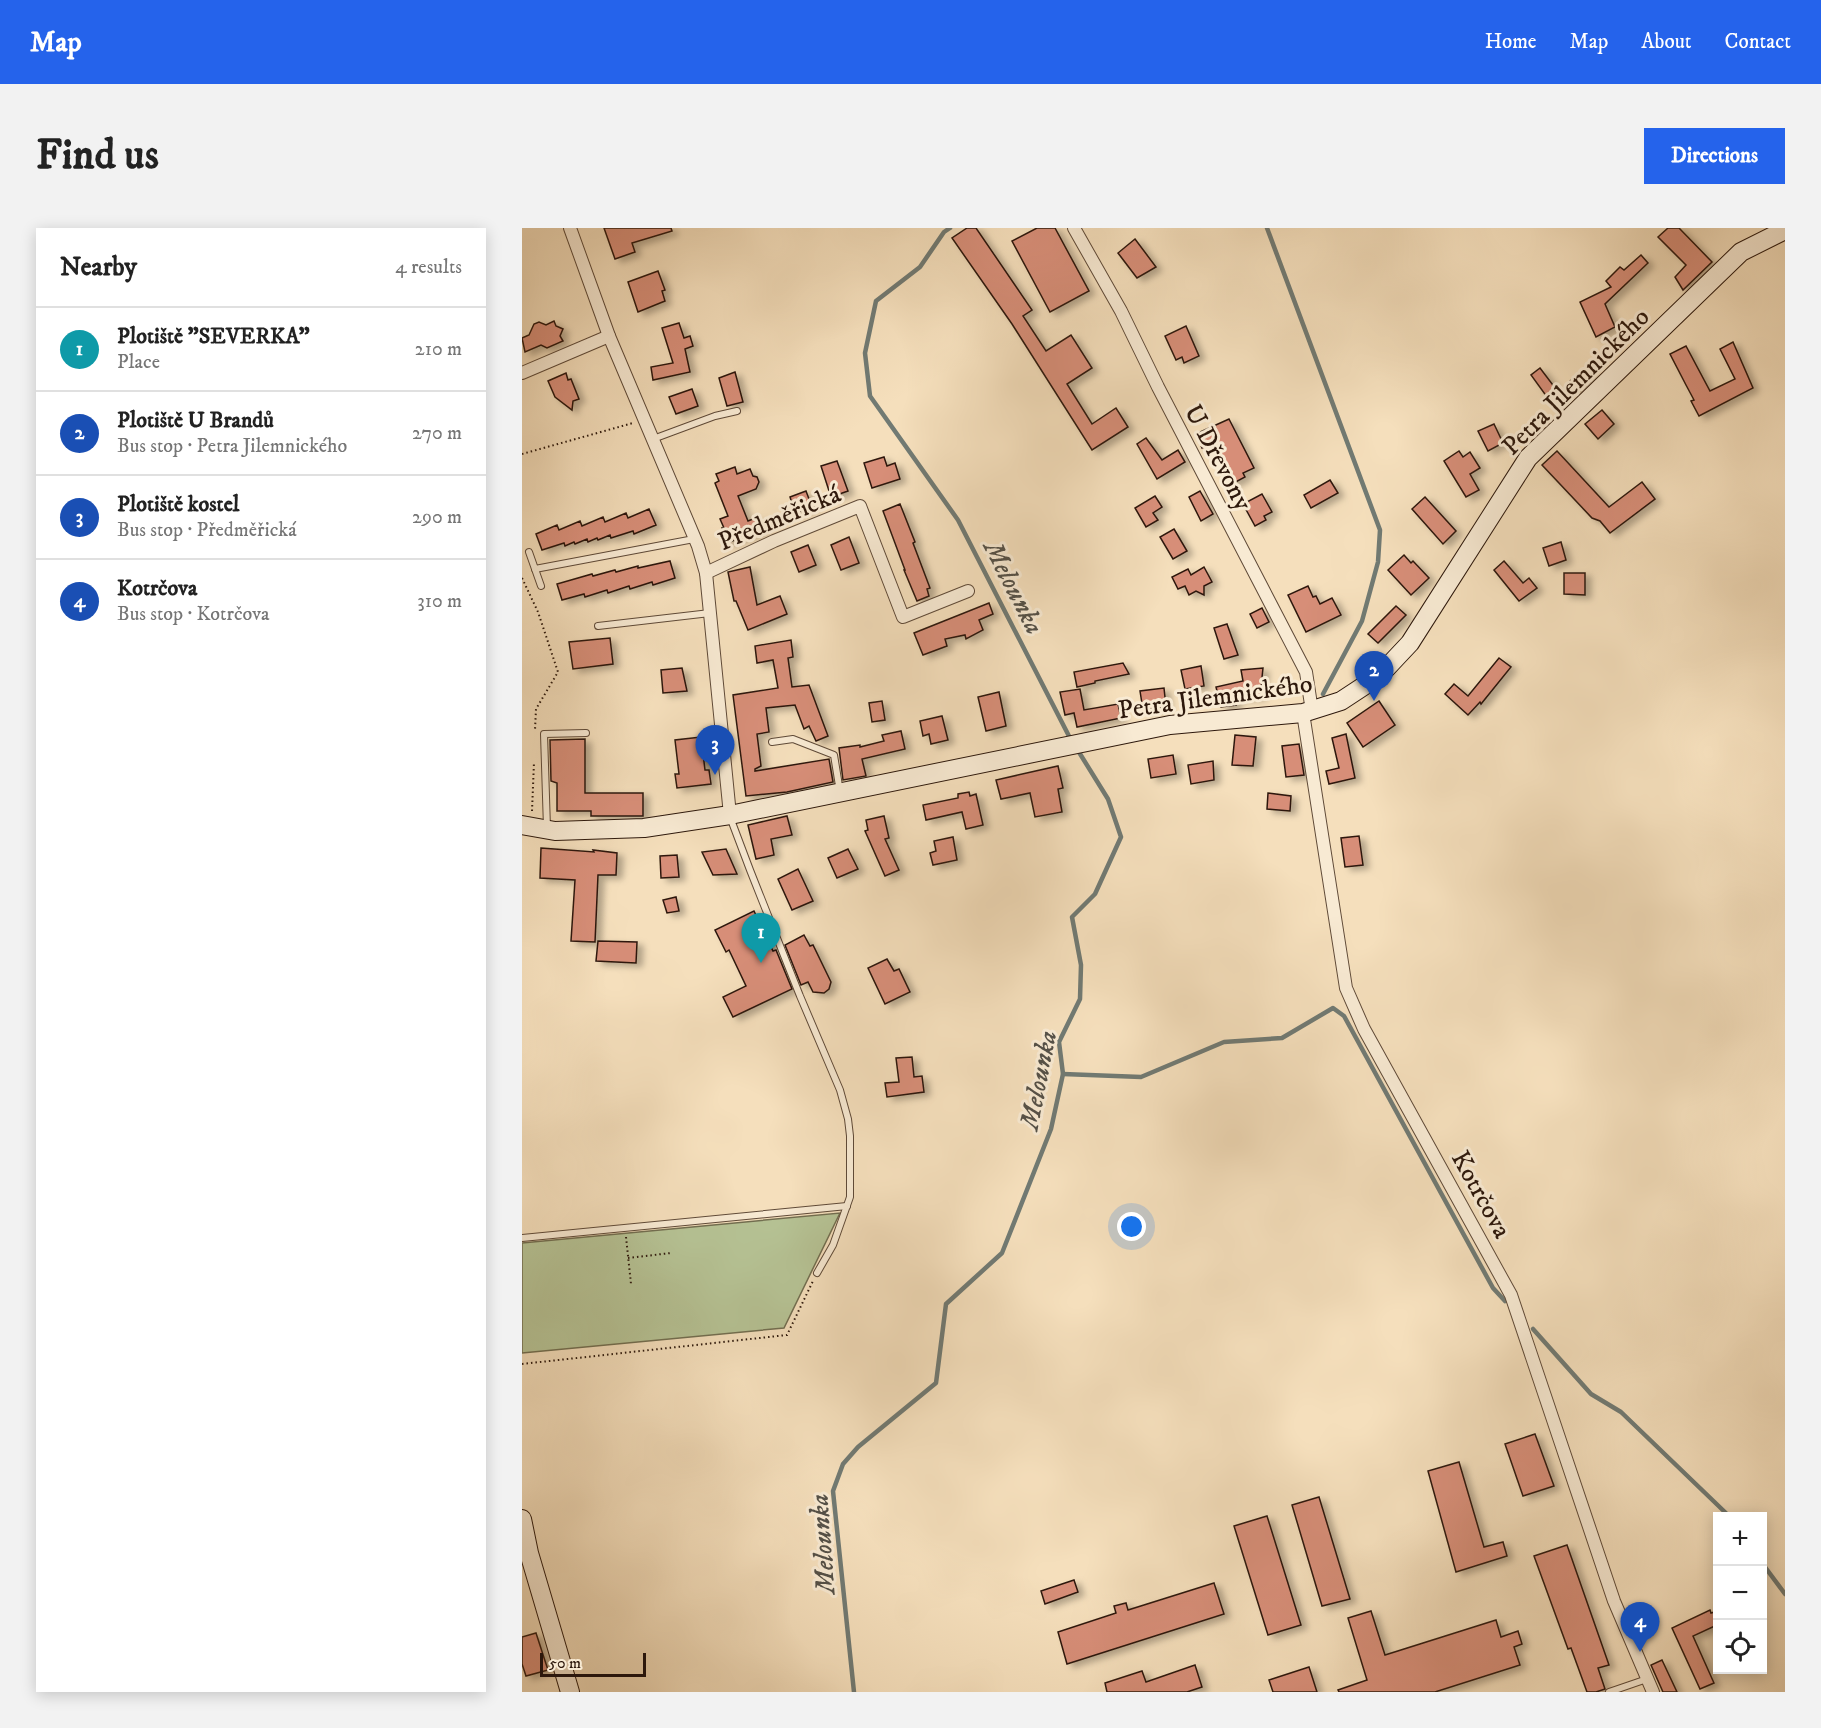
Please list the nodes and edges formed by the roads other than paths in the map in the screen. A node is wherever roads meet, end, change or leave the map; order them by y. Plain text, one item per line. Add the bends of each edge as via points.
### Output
1 (570, 228) edge
2 (1074, 228) edge
3 (1785, 230) edge
4 (609, 336) junction
5 (522, 373) edge
6 (736, 411) dead end
7 (653, 439) junction
8 (695, 538) junction
9 (529, 552) dead end
10 (535, 569) junction
11 (706, 573) junction
12 (541, 586) dead end
13 (968, 591) dead end
14 (711, 613) junction
15 (598, 626) dead end
16 (1307, 712) junction
17 (586, 733) dead end
18 (771, 742) dead end
19 (840, 792) junction
20 (730, 815) junction
21 (533, 827) edge
22 (847, 1206) junction
23 (522, 1238) edge
24 (817, 1273) road end
25 (522, 1519) edge
26 (1647, 1679) junction
27 (570, 1692) edge
28 (1609, 1692) edge
29 (1653, 1692) edge

1 - 4 street, Předměřická
2 - 16 street, U Dřevony via 1121,311 1306,672
3 - 16 street, Petra Jilemnického via 1741,252 1528,458 1395,660 1341,701
4 - 5 street
4 - 7 street, Předměřická
6 - 7 lane
7 - 8 street, Předměřická
8 - 10 lane
8 - 11 street, Předměřická
9 - 10 lane
10 - 12 lane
11 - 13 street, Předměřická via 860,506 903,617
11 - 14 street, Předměřická
14 - 15 lane
14 - 20 street, Předměřická
16 - 19 street, Petra Jilemnického via 1170,726
16 - 26 street, Kotrčova via 1346,988 1364,1029 1511,1295 1614,1601
17 - 21 lane via 544,734
18 - 19 lane via 794,739 834,755
19 - 20 street, Petra Jilemnického
20 - 21 street, Petra Jilemnického via 644,828 555,831
20 - 22 lane via 840,1090 850,1136
22 - 23 lane
22 - 24 lane via 833,1245
25 - 27 street
26 - 28 lane
26 - 29 street, Kotrčova

